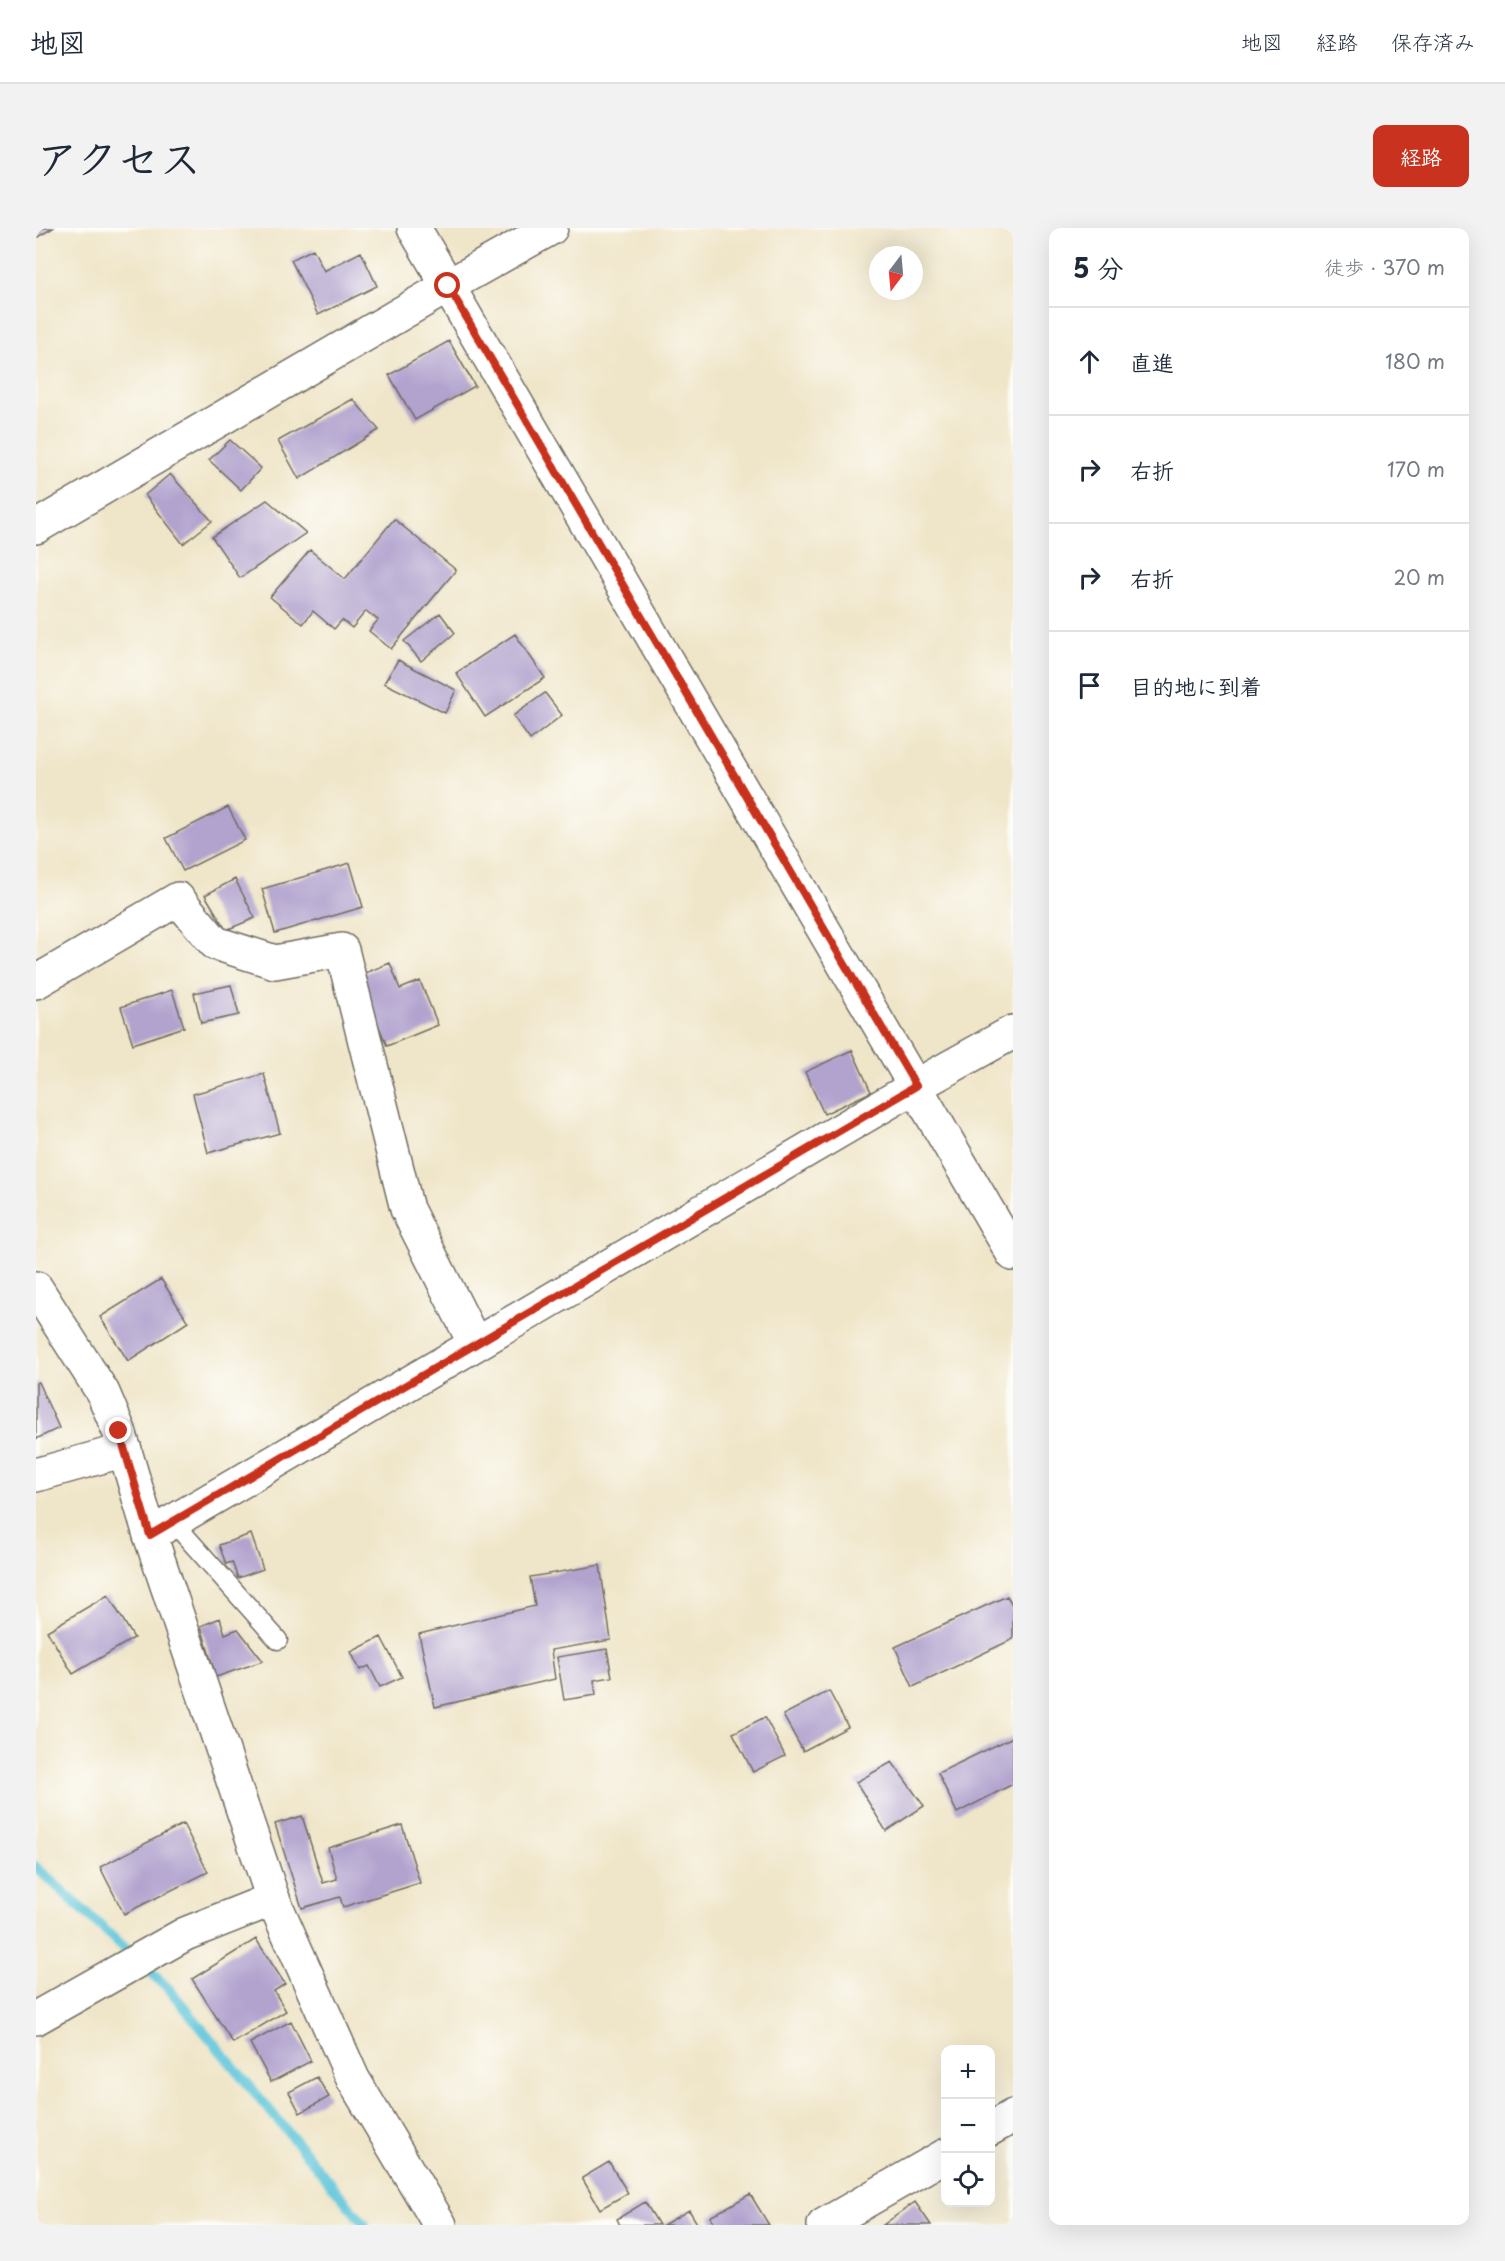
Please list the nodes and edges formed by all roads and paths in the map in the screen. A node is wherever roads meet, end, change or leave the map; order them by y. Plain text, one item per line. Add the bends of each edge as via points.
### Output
1 (414, 228) edge
2 (551, 228) edge
3 (448, 286) junction
4 (36, 527) edge
5 (36, 982) edge
6 (1013, 1032) edge
7 (916, 1086) junction
8 (1013, 1254) edge
9 (36, 1288) edge
10 (475, 1344) junction
11 (125, 1450) junction
12 (36, 1475) edge
13 (161, 1529) junction
14 (278, 1640) dead end
15 (273, 1899) junction
16 (36, 2018) edge
17 (1013, 2116) edge
18 (995, 2126) edge
19 (941, 2157) edge
20 (440, 2225) edge
21 (824, 2225) edge

1 - 3 street
2 - 3 street
3 - 4 street
3 - 7 street
5 - 10 street via 178,898 215,943 275,962 342,950 407,1209
6 - 7 street
7 - 8 street
7 - 10 street
9 - 11 street via 103,1393
10 - 13 street
11 - 12 street
11 - 13 street
13 - 14 lane
13 - 15 street
15 - 16 street via 185,1934
15 - 20 street via 353,2079
17 - 18 street
19 - 21 street

